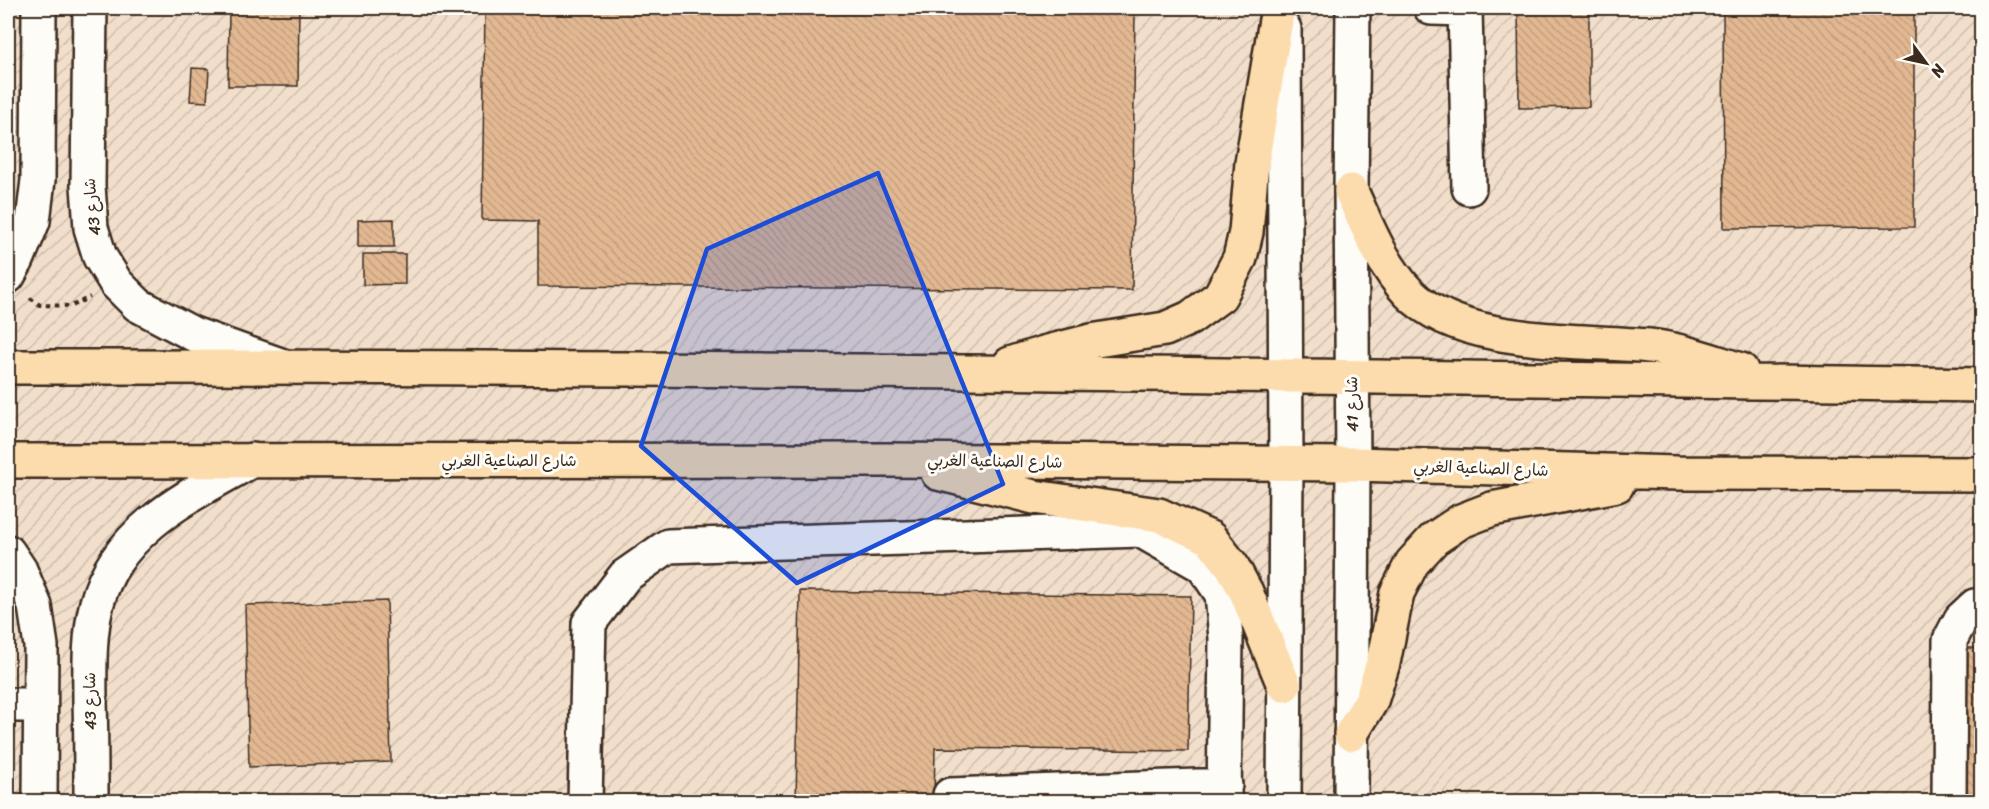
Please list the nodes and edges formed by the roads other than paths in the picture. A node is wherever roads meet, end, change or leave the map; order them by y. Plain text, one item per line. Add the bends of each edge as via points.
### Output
1 (39, 8) edge
2 (90, 8) edge
3 (1278, 8) edge
4 (1284, 8) edge
5 (1353, 8) edge
6 (1431, 8) edge
7 (1465, 8) edge
8 (1469, 189) dead end
9 (1351, 191) junction
10 (16, 285) edge
11 (8, 367) edge
12 (285, 367) junction
13 (985, 373) junction
14 (1284, 374) junction
15 (1351, 376) junction
16 (1777, 382) junction
17 (1982, 385) edge
18 (252, 460) junction
19 (887, 460) junction
20 (8, 461) edge
21 (1286, 464) junction
22 (1353, 464) junction
23 (1677, 473) junction
24 (1982, 474) edge
25 (8, 552) edge
26 (1982, 606) edge
27 (1284, 685) junction
28 (8, 705) edge
29 (40, 705) junction
30 (1351, 734) junction
31 (1225, 793) edge
32 (950, 795) dead end
33 (40, 801) edge
34 (91, 801) edge
35 (585, 801) edge
36 (1284, 801) edge
37 (1351, 801) edge
38 (1949, 801) edge

1 - 10 street via 38,180 33,221 17,260
2 - 12 street, شارع 43 via 88,186 91,228 100,257 116,283 138,305 193,334
3 - 13 main road via 1252,163 1246,232 1240,258 1220,296 1190,318 1165,329 1091,340
4 - 14 street
5 - 9 street, شارع 41
6 - 7 street
7 - 8 street
9 - 15 street, شارع 41
9 - 16 main road via 1382,256 1410,294 1433,312 1489,333 1652,347
11 - 12 main road
12 - 13 main road
13 - 14 main road
14 - 15 main road
14 - 21 street
15 - 16 main road
15 - 22 street, شارع 41
16 - 17 main road
18 - 19 main road, شارع الصناعية الغربي
18 - 20 main road, شارع الصناعية الغربي
18 - 34 street, شارع 43 via 151,523 126,547 106,576 94,609 90,644
19 - 21 main road, شارع الصناعية الغربي
19 - 27 main road via 1034,497 1159,515 1210,537 1246,592
21 - 22 main road, شارع الصناعية الغربي
21 - 27 street
22 - 23 main road, شارع الصناعية الغربي
22 - 30 street, شارع 41
23 - 24 main road, شارع الصناعية الغربي
23 - 30 main road via 1492,509 1461,520 1434,539 1412,563 1397,593 1377,682
25 - 29 street via 35,606 41,646
26 - 38 street via 1975,606 1961,620 1950,640
27 - 36 street
28 - 29 street
29 - 33 street
30 - 37 street, شارع 41
31 - 32 street
31 - 35 street via 1226,638 1222,594 1203,566 1140,530 668,546 625,576 589,623

